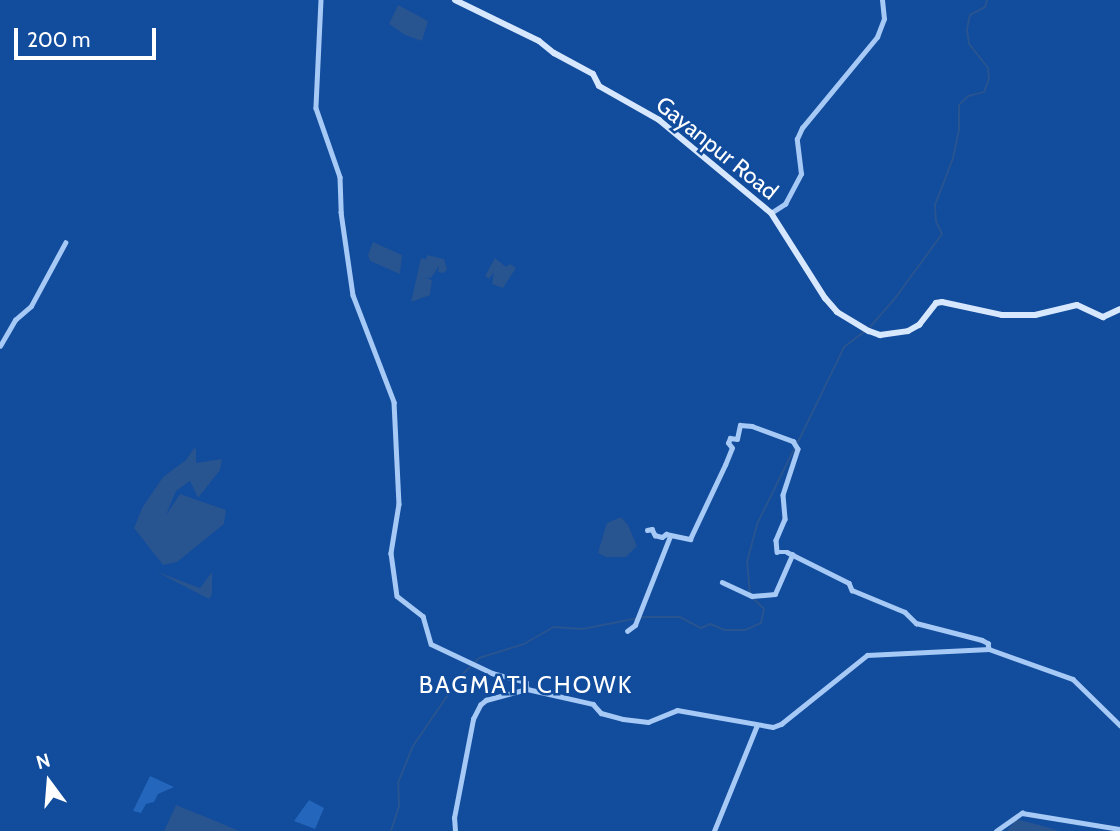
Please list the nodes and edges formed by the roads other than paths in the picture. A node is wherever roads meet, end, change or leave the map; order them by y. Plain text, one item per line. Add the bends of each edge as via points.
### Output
1 (321, 0) edge
2 (455, 0) edge
3 (883, 0) edge
4 (771, 213) junction
5 (65, 243) dead end
6 (1120, 309) edge
7 (0, 346) edge
8 (647, 530) dead end
9 (670, 536) junction
10 (792, 555) junction
11 (722, 582) dead end
12 (627, 631) dead end
13 (989, 649) junction
14 (527, 689) junction
15 (757, 725) junction
16 (1120, 725) edge
17 (1120, 829) edge
18 (455, 831) edge
19 (714, 831) edge
20 (996, 831) edge

1 - 14 street via 316,108 340,177 353,295 394,402 399,504 391,552 397,596 423,616 431,644 526,682
2 - 4 street, Gayanpur Road via 539,41 593,74 599,86 659,120
3 - 4 street via 884,19 877,37 802,128 797,139 802,174 785,204
4 - 6 street, Gayanpur Road via 837,312 880,335 908,331 942,302 1002,315 1035,315 1077,305 1103,317
5 - 7 street via 31,306 15,320
8 - 9 street
9 - 10 street via 690,539 732,448 730,438 737,439 740,425 749,425 797,444 783,495 784,523 776,540 777,552
9 - 12 street via 635,625
10 - 11 street via 775,594 752,596
10 - 13 street via 849,583 852,590 905,612 916,623 982,640
13 - 15 street via 866,655 780,724
13 - 16 street via 1073,679
14 - 15 street via 593,704 601,713 623,719 648,722 677,710
14 - 18 street via 480,705 473,719
15 - 19 street
17 - 20 street via 1022,813

